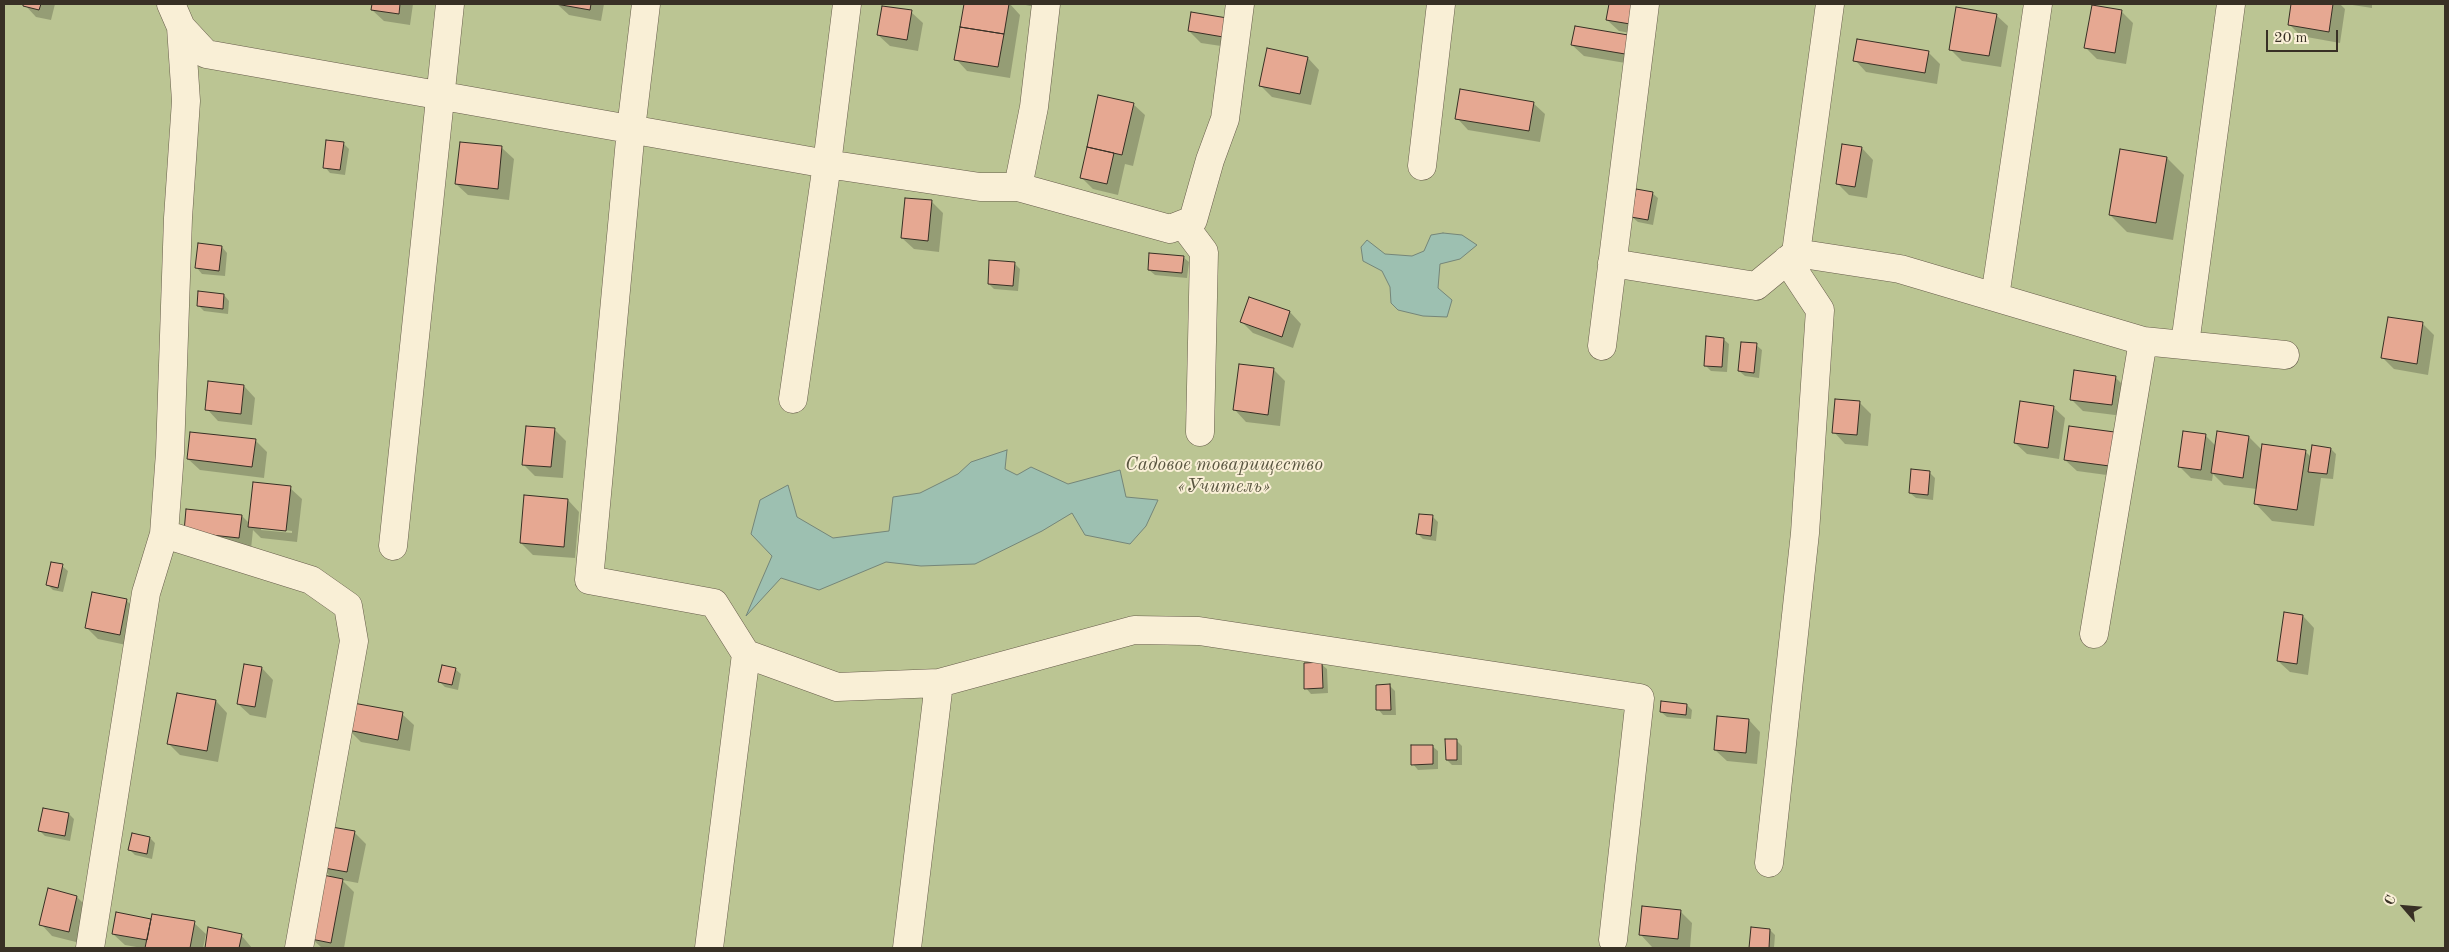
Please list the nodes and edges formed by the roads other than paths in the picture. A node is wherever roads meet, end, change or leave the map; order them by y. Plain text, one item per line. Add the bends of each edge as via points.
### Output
1 (450, 4) edge
2 (646, 4) edge
3 (847, 4) edge
4 (1046, 4) edge
5 (1240, 4) edge
6 (1441, 4) edge
7 (1645, 4) edge
8 (1830, 4) edge
9 (2038, 4) edge
10 (2231, 4) edge
11 (176, 16) edge
12 (439, 94) junction
13 (631, 129) junction
14 (827, 164) junction
15 (1422, 166) dead end
16 (1018, 187) junction
17 (1184, 224) junction
18 (1791, 257) junction
19 (1612, 263) junction
20 (1995, 297) junction
21 (2143, 341) junction
22 (2185, 344) junction
23 (1602, 346) dead end
24 (2285, 355) dead end
25 (793, 399) dead end
26 (1200, 432) dead end
27 (164, 534) junction
28 (393, 546) dead end
29 (2094, 634) dead end
30 (746, 654) junction
31 (939, 683) junction
32 (1769, 863) dead end
33 (1613, 940) dead end
34 (90, 948) edge
35 (299, 948) edge
36 (709, 948) edge
37 (908, 948) edge

1 - 12 lane
2 - 13 lane
3 - 14 lane
4 - 16 lane via 1034,107
5 - 17 lane via 1225,119 1194,220
6 - 15 lane
7 - 19 lane
8 - 18 lane
9 - 20 lane
10 - 22 lane
11 - 12 lane via 206,54
11 - 27 lane via 186,101
12 - 13 lane
12 - 28 lane
13 - 14 lane
13 - 30 lane via 589,580 714,603
14 - 16 lane via 980,187
14 - 25 lane
16 - 17 lane via 1170,229
17 - 26 lane via 1204,252
18 - 19 lane via 1756,286
18 - 20 lane via 1900,269
18 - 32 lane via 1820,310 1805,533
19 - 23 lane
20 - 21 lane
21 - 22 lane
21 - 29 lane
22 - 24 lane
27 - 34 lane via 146,592
27 - 35 lane via 312,580 348,606 354,641
30 - 31 lane via 837,687
30 - 36 lane
31 - 33 lane via 1134,630 1199,631 1640,698
31 - 37 lane

